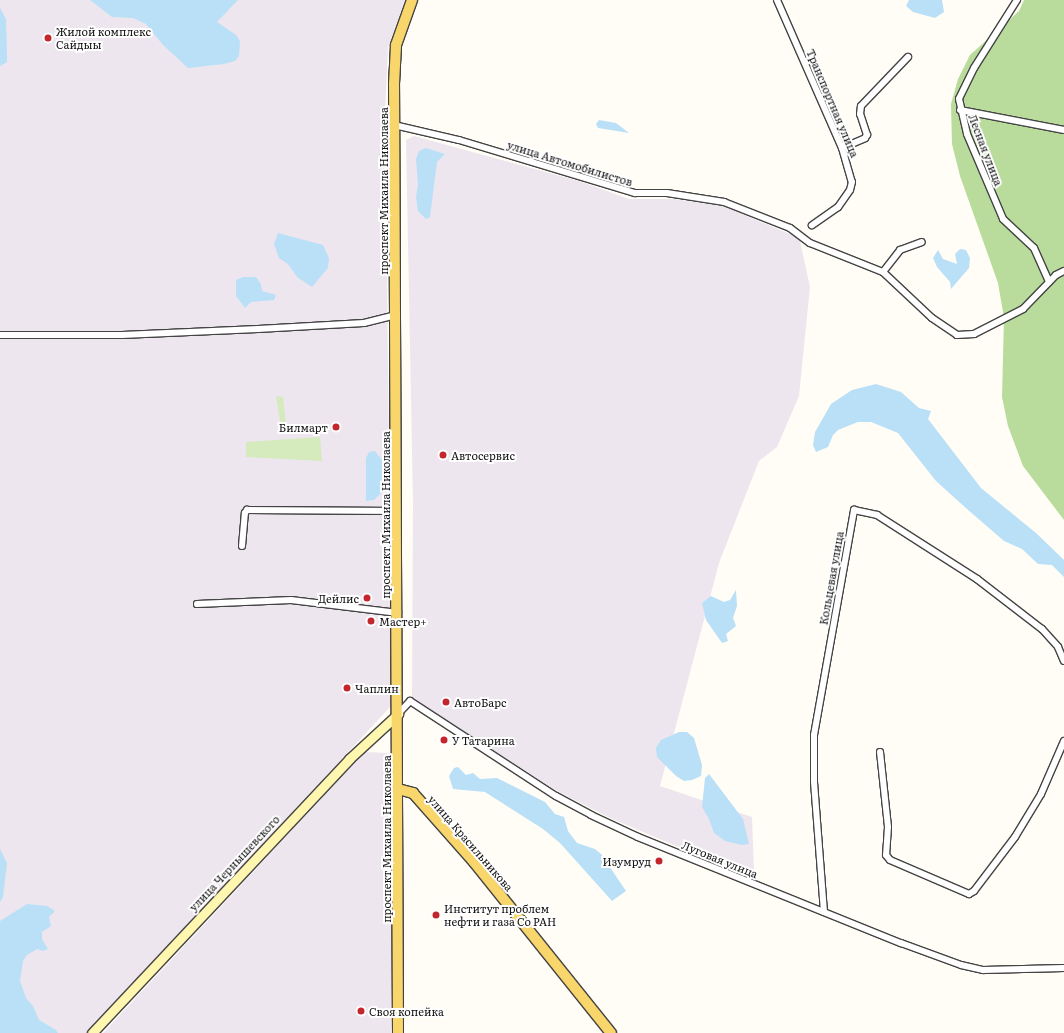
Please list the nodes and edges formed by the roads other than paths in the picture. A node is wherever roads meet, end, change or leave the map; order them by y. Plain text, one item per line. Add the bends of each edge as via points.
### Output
1 (412, 0) edge
2 (778, 0) edge
3 (1018, 0) edge
4 (908, 57) dead end
5 (960, 110) junction
6 (394, 125) junction
7 (1064, 130) edge
8 (842, 148) junction
9 (812, 225) dead end
10 (922, 242) dead end
11 (1064, 271) edge
12 (883, 272) junction
13 (1049, 282) junction
14 (396, 315) junction
15 (0, 335) edge
16 (397, 511) junction
17 (242, 546) dead end
18 (197, 604) dead end
19 (398, 613) junction
20 (1064, 661) edge
21 (398, 714) junction
22 (1064, 741) edge
23 (880, 752) dead end
24 (398, 789) junction
25 (824, 912) junction
26 (1064, 962) edge
27 (1062, 968) edge
28 (92, 1033) edge
29 (398, 1033) edge
30 (611, 1033) edge

1 - 6 main road, проспект Михаила Николаева via 396,45
2 - 8 street, Транспортная улица
3 - 5 street, Лесная улица via 962,91 958,99
4 - 8 street via 861,106 860,114 867,135
5 - 7 street
5 - 13 street, Лесная улица via 967,134 1004,219 1034,248
6 - 12 street, улица Автомобилистов via 459,140 635,192 667,193 724,202 790,228 810,243
6 - 14 main road, проспект Михаила Николаева
8 - 9 street, Транспортная улица via 850,173 850,190 838,207
10 - 12 street via 900,250
11 - 13 street, улица Автомобилистов
12 - 13 street, улица Автомобилистов via 946,330 964,336 974,334 1023,309
14 - 15 street via 364,323 258,330 122,335
14 - 16 main road, проспект Михаила Николаева
16 - 17 street via 247,510
16 - 19 main road, проспект Михаила Николаева
18 - 19 street via 291,600
19 - 21 main road, проспект Михаила Николаева
20 - 25 street, Кольцевая улица via 1058,647 1042,629 988,587 941,554 877,515 854,510 814,735 814,781
21 - 24 main road, проспект Михаила Николаева
21 - 25 street, Луговая улица via 410,701 556,796 591,815 638,837
21 - 28 main road, улица Чернышевского via 348,759
22 - 23 street via 1041,794 1014,837 974,891 969,894 890,860 886,855 888,827
24 - 29 main road, проспект Михаила Николаева
24 - 30 main road, улица Красильникова via 413,793 474,862
25 - 27 street, Луговая улица via 961,966 1006,971
26 - 27 street

